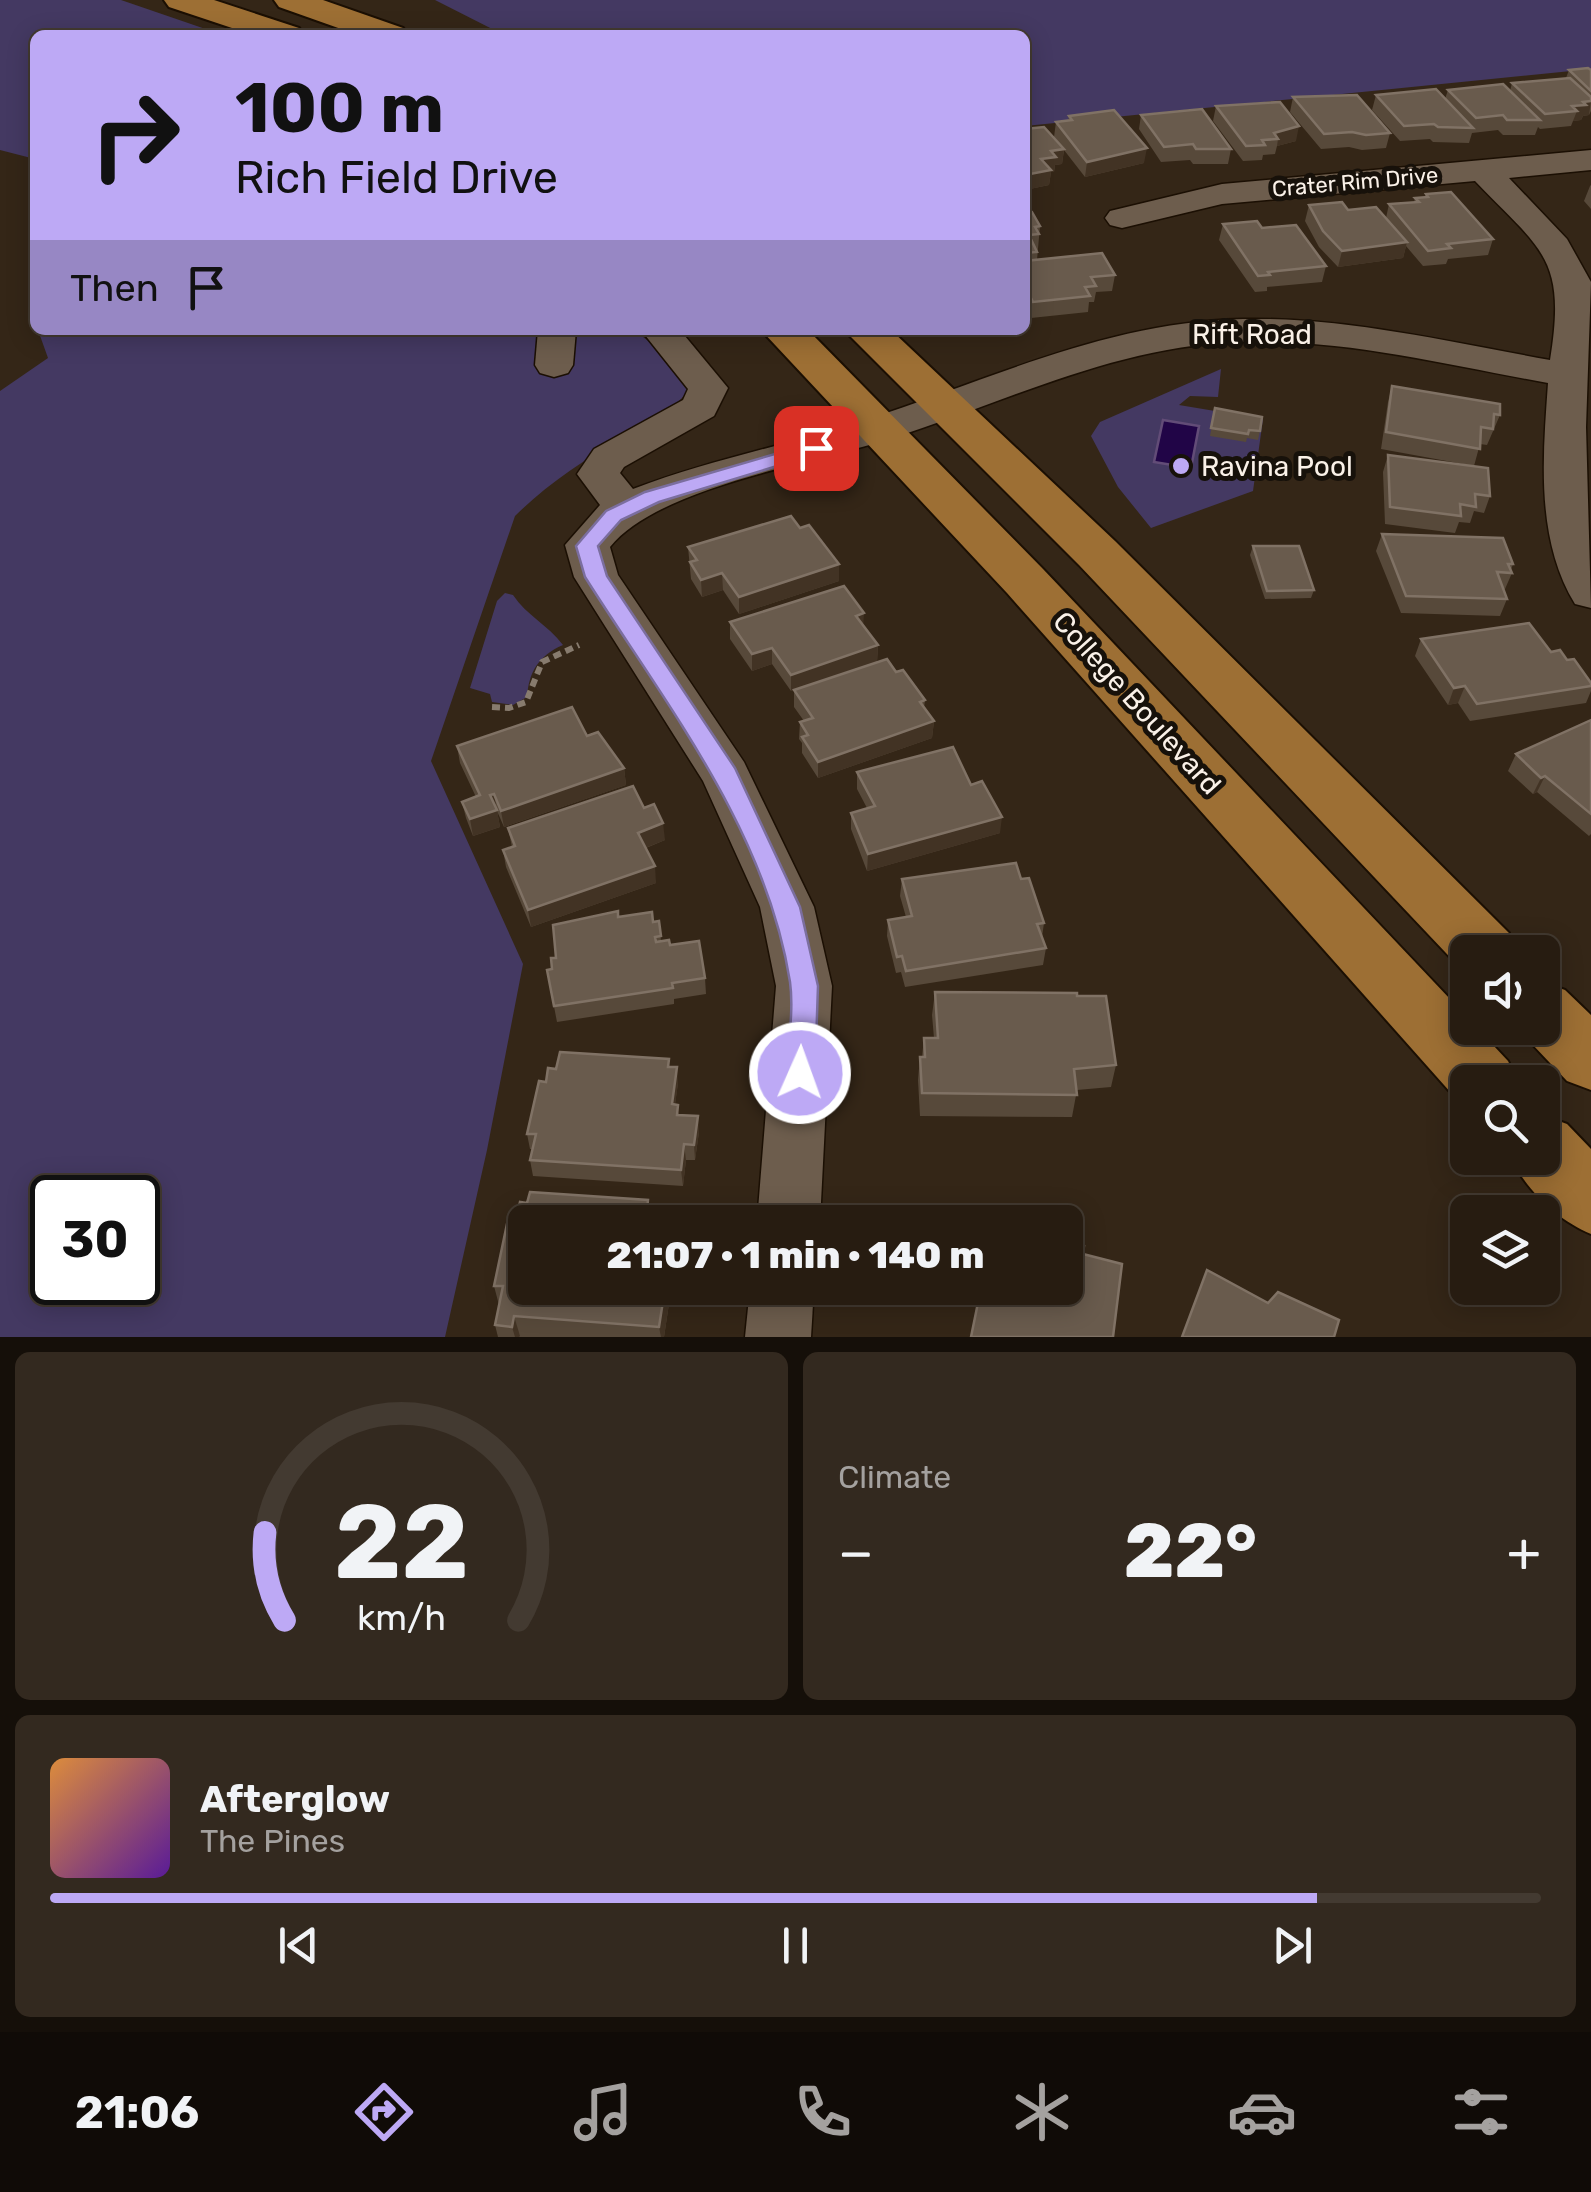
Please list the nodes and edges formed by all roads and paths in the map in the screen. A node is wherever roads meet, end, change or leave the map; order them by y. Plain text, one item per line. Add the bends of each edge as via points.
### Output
1 (181, 0) edge
2 (291, 0) edge
3 (273, 30) edge
4 (377, 30) edge
5 (1591, 160) edge
6 (1483, 170) junction
7 (1122, 218) dead end
8 (664, 335) edge
9 (788, 335) edge
10 (871, 335) edge
11 (1568, 375) junction
12 (944, 408) junction
13 (876, 430) junction
14 (626, 509) junction
15 (1591, 593) edge
16 (579, 645) dead end
17 (492, 707) dead end
18 (1469, 935) edge
19 (1560, 1028) edge
20 (1591, 1060) edge
21 (1468, 1065) edge
22 (1560, 1166) edge
23 (1591, 1200) edge
24 (789, 1205) edge
25 (781, 1305) edge
26 (778, 1337) edge

1 - 3 main road
2 - 4 main road
5 - 6 street, Crater Rim Drive
6 - 7 street, Crater Rim Drive via 1222,194
6 - 11 street via 1552,243 1571,275 1576,298
8 - 14 street via 708,388 700,407 601,468 603,485
9 - 13 main road, College Boulevard
10 - 12 main road
11 - 12 street, Rift Road via 1321,333 1184,333 1095,353
11 - 15 street via 1570,542
12 - 13 street, Rift Road
12 - 18 main road via 1097,554
13 - 14 street, Rift Road
13 - 21 main road, College Boulevard via 1025,581
14 - 24 street via 587,546 596,577 726,775 788,907 804,986
16 - 17 path via 542,663 526,704
19 - 20 main road
22 - 23 main road
25 - 26 street

